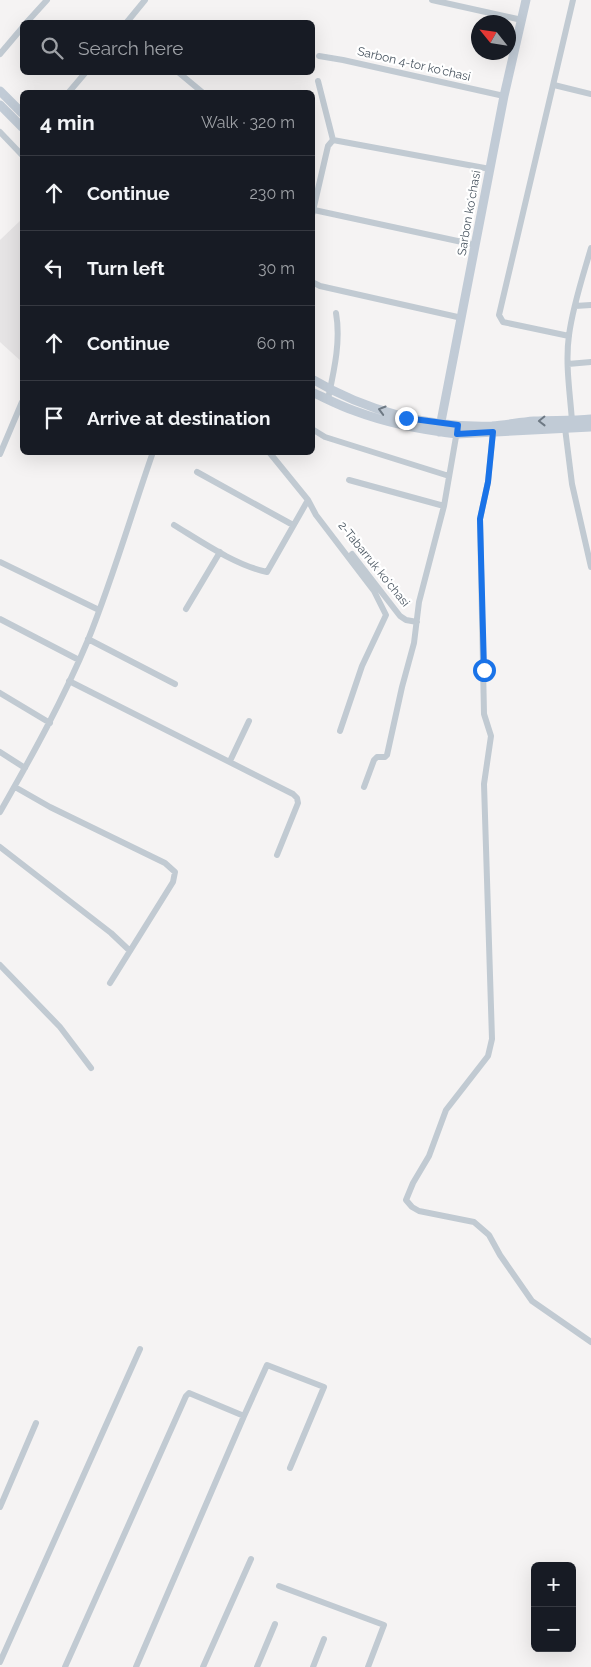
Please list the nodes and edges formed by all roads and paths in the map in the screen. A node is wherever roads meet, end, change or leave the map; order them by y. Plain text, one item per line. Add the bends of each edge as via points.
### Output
1 (47, 0) edge
2 (145, 0) edge
3 (432, 0) edge
4 (526, 0) edge
5 (573, 0) edge
6 (29, 20) edge
7 (129, 20) edge
8 (522, 20) junction
9 (20, 30) edge
10 (0, 54) edge
11 (319, 56) dead end
12 (84, 75) edge
13 (182, 75) edge
14 (318, 81) dead end
15 (554, 85) junction
16 (74, 90) edge
17 (200, 90) edge
18 (0, 91) edge
19 (591, 94) edge
20 (504, 96) junction
21 (0, 105) edge
22 (20, 111) edge
23 (20, 125) edge
24 (0, 132) edge
25 (333, 140) junction
26 (20, 153) edge
27 (490, 169) junction
28 (315, 203) edge
29 (315, 212) edge
30 (476, 245) junction
31 (591, 248) edge
32 (315, 284) edge
33 (591, 305) edge
34 (575, 306) junction
35 (336, 313) dead end
36 (462, 318) junction
37 (569, 336) junction
38 (591, 362) edge
39 (568, 364) junction
40 (315, 382) edge
41 (315, 392) edge
42 (329, 394) junction
43 (20, 407) edge
44 (591, 420) edge
45 (572, 421) junction
46 (440, 427) junction
47 (591, 427) edge
48 (565, 428) junction
49 (457, 430) junction
50 (315, 431) edge
51 (493, 432) junction
52 (0, 454) edge
53 (152, 455) edge
54 (271, 455) edge
55 (197, 472) dead end
56 (449, 476) junction
57 (349, 480) dead end
58 (308, 500) junction
59 (444, 506) junction
60 (316, 515) junction
61 (174, 525) dead end
62 (293, 525) junction
63 (220, 552) junction
64 (0, 562) edge
65 (591, 567) edge
66 (186, 609) dead end
67 (99, 610) junction
68 (0, 619) edge
69 (417, 622) junction
70 (88, 638) junction
71 (79, 660) junction
72 (70, 681) junction
73 (175, 684) dead end
74 (0, 693) edge
75 (249, 721) dead end
76 (50, 723) junction
77 (340, 731) dead end
78 (0, 752) edge
79 (230, 761) junction
80 (25, 768) junction
81 (15, 787) junction
82 (364, 787) dead end
83 (1, 810) edge
84 (0, 847) edge
85 (278, 855) dead end
86 (130, 952) junction
87 (0, 965) edge
88 (110, 982) dead end
89 (91, 1068) dead end
90 (591, 1342) edge
91 (140, 1349) dead end
92 (244, 1416) junction
93 (36, 1423) dead end
94 (290, 1468) dead end
95 (0, 1507) edge
96 (251, 1559) dead end
97 (280, 1586) dead end
98 (275, 1624) dead end
99 (324, 1639) dead end
100 (0, 1662) edge
101 (65, 1667) edge
102 (136, 1667) edge
103 (203, 1667) edge
104 (257, 1667) edge
105 (313, 1667) edge
106 (368, 1667) edge

1 - 6 street
2 - 7 street
3 - 8 street
4 - 8 main road, Sarbon koʻchasi
5 - 15 street
8 - 20 main road, Sarbon koʻchasi
9 - 10 street
11 - 20 street, Sarbon 4-tor koʻchasi
12 - 16 street
13 - 17 street
14 - 25 street
15 - 19 street
15 - 37 street via 499,315 503,322
18 - 22 main road
20 - 27 main road, Sarbon koʻchasi
21 - 23 main road
24 - 26 street
25 - 27 street
25 - 28 street via 328,146
27 - 30 main road, Sarbon koʻchasi
29 - 30 street
30 - 36 main road, Sarbon koʻchasi
31 - 34 street
32 - 36 street
33 - 34 street
34 - 37 street
35 - 42 street via 339,327
36 - 46 main road, Sarbon koʻchasi
37 - 39 street
38 - 39 street
39 - 45 street
40 - 42 main road
41 - 42 main road
42 - 46 main road via 354,411 378,419
43 - 52 street
44 - 45 main road
45 -> 49 main road via 532,421
46 - 49 main road
47 - 48 main road
48 - 51 main road
48 - 65 street via 572,484
49 - 51 main road
49 - 56 street
50 - 56 street via 325,437
51 - 90 street via 480,519 484,714 491,736 484,784 492,1039 488,1056 446,1110 429,1156 406,1200 419,1211 474,1222 489,1235 532,1301
53 - 67 street
54 - 58 street, 2-Tabarruk koʻchasi
55 - 62 street
56 - 59 street
57 - 59 street
58 - 60 street, 2-Tabarruk koʻchasi
58 - 62 street
59 - 69 street via 419,602
60 - 69 street, 2-Tabarruk koʻchasi via 324,518 400,616
60 - 77 street, 2-Tabarruk koʻchasi via 374,591 386,615 362,666
61 - 63 street
62 - 63 street via 267,572
63 - 66 street
64 - 67 street
67 - 70 street
68 - 71 street
69 - 82 street via 387,755 374,760
70 - 71 street
70 - 73 street
71 - 72 street
72 - 76 street
72 - 79 street
74 - 76 street
75 - 79 street
76 - 80 street
78 - 80 street
79 - 85 street via 297,798 298,804
80 - 81 street
81 - 83 street
81 - 86 street via 165,863 175,872 173,882
84 - 86 street via 111,933
86 - 88 street
87 - 89 street via 60,1027
91 - 100 street
92 - 94 street via 268,1365 324,1387
92 - 101 street via 197,1396 186,1396
92 - 102 street
93 - 95 street
96 - 103 street
97 - 106 street via 384,1625
98 - 104 street
99 - 105 street

